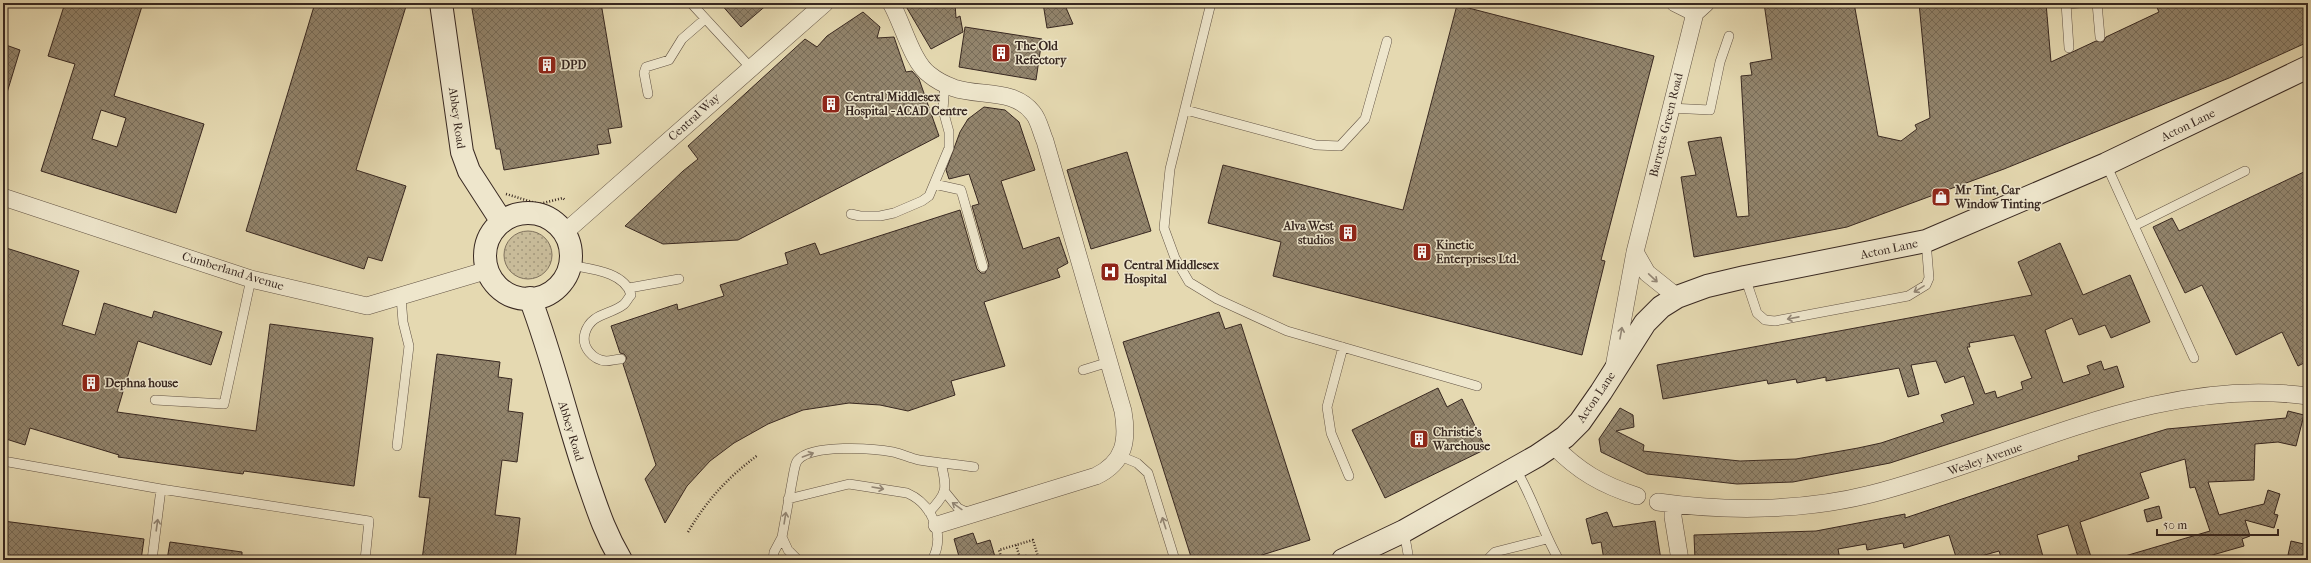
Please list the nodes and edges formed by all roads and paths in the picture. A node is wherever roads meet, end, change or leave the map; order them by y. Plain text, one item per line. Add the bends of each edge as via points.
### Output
1 (441, 3) edge
2 (691, 3) edge
3 (825, 3) edge
4 (890, 3) edge
5 (1211, 3) edge
6 (1675, 3) edge
7 (2080, 3) edge
8 (2097, 3) edge
9 (2066, 4) edge
10 (1700, 8) edge
11 (705, 19) junction
12 (1729, 36) dead end
13 (2100, 37) dead end
14 (1386, 41) dead end
15 (2070, 48) dead end
16 (750, 67) junction
17 (2308, 68) edge
18 (945, 83) junction
19 (648, 94) dead end
20 (1670, 108) junction
21 (1186, 110) junction
22 (2106, 164) junction
23 (2245, 171) dead end
24 (934, 184) junction
25 (501, 190) dead end
26 (3, 197) edge
27 (565, 200) dead end
28 (851, 214) dead end
29 (502, 222) junction
30 (2134, 226) junction
31 (564, 233) junction
32 (1926, 241) junction
33 (1636, 252) junction
34 (570, 265) junction
35 (984, 267) dead end
36 (488, 270) junction
37 (1745, 277) junction
38 (679, 278) dead end
39 (250, 279) junction
40 (629, 288) junction
41 (401, 297) junction
42 (1677, 297) junction
43 (530, 298) junction
44 (1343, 347) junction
45 (621, 358) dead end
46 (2194, 358) dead end
47 (1109, 362) junction
48 (1083, 370) dead end
49 (1614, 371) junction
50 (1477, 386) dead end
51 (2308, 396) edge
52 (155, 400) dead end
53 (1553, 445) junction
54 (397, 446) dead end
55 (758, 455) dead end
56 (1120, 456) junction
57 (3, 460) edge
58 (941, 463) junction
59 (974, 467) dead end
60 (1516, 468) junction
61 (1349, 476) dead end
62 (161, 489) junction
63 (945, 492) junction
64 (1637, 496) dead end
65 (788, 499) junction
66 (973, 515) junction
67 (933, 519) junction
68 (1404, 531) junction
69 (688, 532) dead end
70 (782, 537) junction
71 (1547, 539) junction
72 (1016, 545) junction
73 (1020, 558) junction
74 (152, 560) edge
75 (365, 560) edge
76 (621, 560) edge
77 (773, 560) edge
78 (798, 560) edge
79 (932, 560) edge
80 (1002, 560) edge
81 (1014, 560) edge
82 (1027, 560) edge
83 (1038, 560) edge
84 (1175, 560) edge
85 (1344, 560) edge
86 (1409, 560) edge
87 (1487, 560) edge
88 (1559, 560) edge
89 (1680, 560) edge

1 - 29 main road, Abbey Road via 462,152 469,171
2 - 11 lane
3 - 16 street, Central Way
4 - 18 street via 917,58 928,74
5 - 21 lane
6 - 10 street
7 - 9 lane
8 - 13 lane
9 - 15 lane
10 - 20 street, Barretts Green Road
11 - 16 lane
11 - 19 lane via 682,39 669,60 646,67 644,73
12 - 20 lane via 1720,62 1710,110
14 - 21 lane via 1365,119 1340,146 1316,145
16 - 31 street, Central Way
17 - 22 main road, Acton Lane
18 - 24 lane via 943,110 949,132 949,148
18 - 47 street via 955,88 1016,99 1034,114 1045,141
20 - 33 street, Barretts Green Road
21 - 44 lane via 1170,169 1164,228 1175,258 1189,282 1217,299 1287,331
22 - 30 lane
22 - 32 main road, Acton Lane
23 - 30 lane
24 - 28 lane via 925,200 894,213 880,216
24 - 35 lane via 961,190
25 - 27 path via 539,204 564,198
26 - 39 street, Cumberland Avenue
29 - 31 main road via 516,215 536,214 551,220
29 - 36 main road via 488,243
30 - 46 lane
31 - 34 main road via 571,250
32 - 37 main road, Acton Lane
32 -> 37 lane via 1929,278 1926,285 1908,296 1776,321 1765,320 1757,313
33 -> 42 street via 1648,273
49 -> 33 street, Barretts Green Road
34 - 40 lane via 620,279
34 - 43 main road via 568,273 558,287 542,296
36 - 41 street, Cumberland Avenue
36 - 43 main road via 500,287 512,295
37 - 42 main road, Acton Lane via 1707,286
38 - 40 lane
39 - 41 street, Cumberland Avenue via 367,306
39 - 52 lane via 224,404
40 - 45 lane via 630,295 623,305 602,314 591,323 585,334 586,348 595,358 607,361
41 - 54 lane via 403,322 409,346
42 - 49 main road, Acton Lane via 1661,307 1645,323
43 - 76 main road, Abbey Road via 577,452 606,536
44 - 50 lane
44 - 61 lane via 1328,407 1331,433
47 - 48 lane
47 - 56 street via 1126,431
49 - 53 main road, Acton Lane via 1580,422
51 - 89 street, Wesley Avenue via 2252,392 2191,397 2151,404 2108,416 1911,483 1822,504 1775,507 1666,503 1673,517
53 - 60 main road, Acton Lane
53 - 64 street via 1572,464 1600,482
55 - 69 path via 738,469 718,489
56 - 66 street via 1108,470 1096,476
84 -> 56 lane via 1148,473 1137,463
57 - 62 lane
58 - 59 lane
58 - 63 lane
65 -> 58 lane via 797,461 815,452 870,448
60 - 68 main road, Acton Lane
60 - 71 lane
74 -> 62 lane
62 - 75 lane via 369,521
66 -> 63 lane via 958,508
63 - 67 lane
65 -> 67 lane via 837,486 857,484 907,493
70 -> 65 lane
66 - 67 street
67 - 79 lane via 938,541
68 - 85 main road, Acton Lane
68 - 86 lane
70 - 77 lane
70 - 78 lane via 788,550
71 - 87 lane via 1495,552
71 - 88 lane
72 - 73 path
72 - 80 path via 999,550
72 - 83 path via 1033,540
73 - 81 path
73 - 82 path via 1026,556

